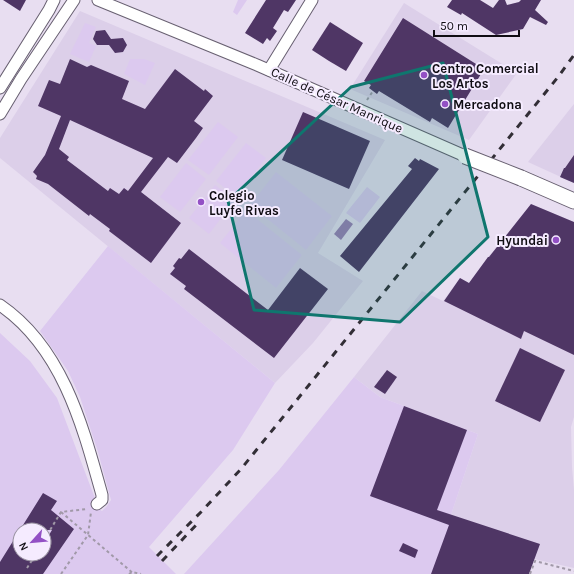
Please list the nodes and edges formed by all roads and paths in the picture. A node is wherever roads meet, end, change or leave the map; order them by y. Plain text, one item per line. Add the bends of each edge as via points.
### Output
1 (54, 0) edge
2 (74, 0) edge
3 (98, 0) edge
4 (312, 0) edge
5 (269, 70) junction
6 (0, 88) edge
7 (373, 91) dead end
8 (367, 100) dead end
9 (0, 114) edge
10 (465, 156) joint
11 (574, 201) edge
12 (1, 305) edge
13 (97, 504) dead end
14 (61, 512) junction
15 (52, 527) edge
16 (88, 535) junction
17 (31, 562) edge
18 (27, 568) dead end
19 (574, 571) edge
20 (132, 572) junction
21 (61, 574) edge
22 (129, 574) edge
23 (134, 574) edge
24 (141, 574) edge
25 (530, 574) edge

1 - 6 street
2 - 9 street
3 - 5 street, Calle de César Manrique
4 - 5 street
5 - 10 street, Calle de César Manrique
7 - 8 path
10 - 11 street, Calle de César Manrique, bridge
12 - 13 street via 28,330 48,355 70,394 102,495 102,500
14 - 15 path
14 - 16 path
14 - 16 path via 91,509
16 - 20 path
16 - 21 path
17 - 18 path
19 - 25 path via 535,561
20 - 22 path
20 - 23 path
20 - 24 path

